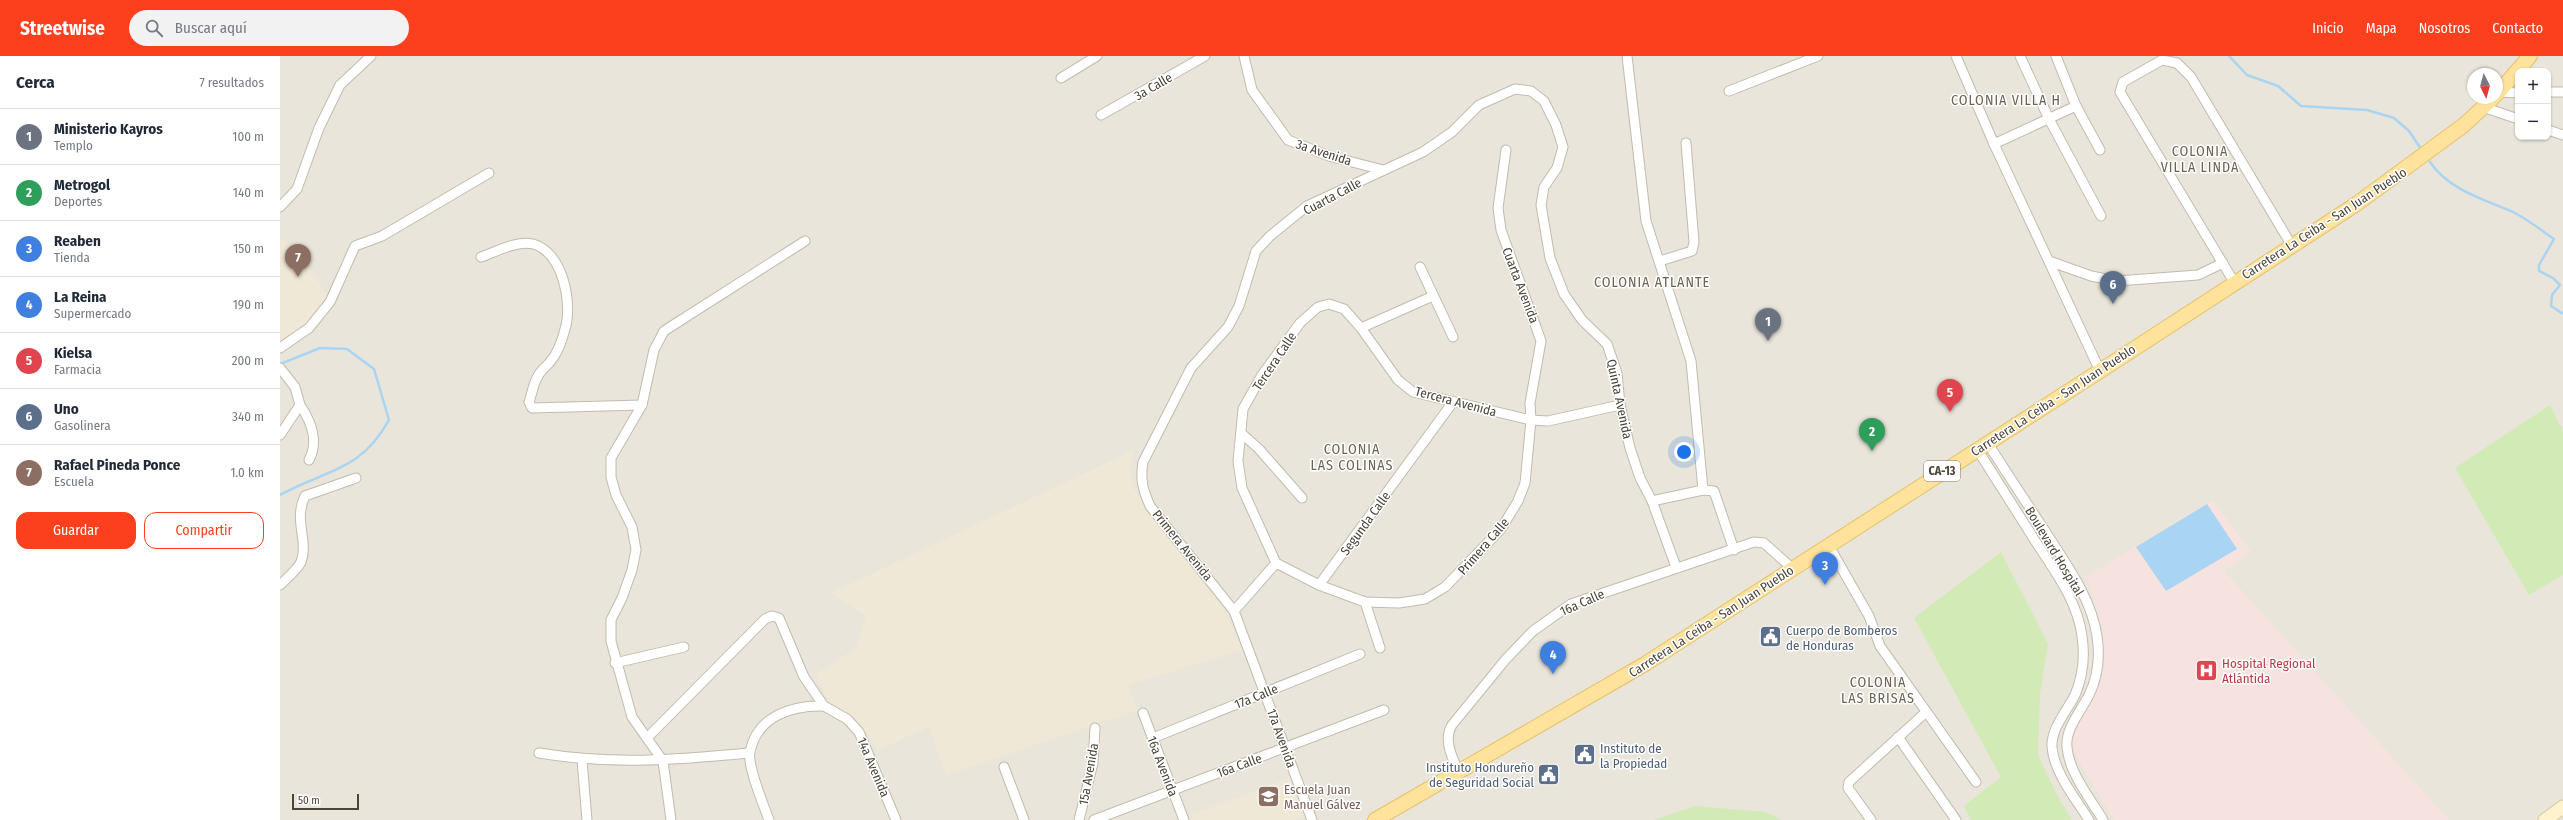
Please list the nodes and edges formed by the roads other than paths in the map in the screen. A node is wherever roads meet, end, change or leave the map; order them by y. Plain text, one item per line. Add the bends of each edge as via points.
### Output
1 (371, 56) edge
2 (1097, 56) edge
3 (1205, 56) edge
4 (1244, 56) edge
5 (1627, 56) edge
6 (1818, 56) edge
7 (1956, 56) edge
8 (2020, 56) edge
9 (2056, 56) edge
10 (2530, 56) edge
11 (1060, 78) dead end
12 (2503, 87) edge
13 (1531, 91) joint
14 (1729, 91) dead end
15 (2551, 92) edge
16 (2563, 92) edge
17 (2515, 94) edge
18 (2503, 96) edge
19 (2486, 104) edge
20 (2500, 104) edge
21 (2076, 106) junction
22 (1101, 115) dead end
23 (2515, 117) edge
24 (2049, 119) junction
25 (2551, 131) edge
26 (2563, 135) edge
27 (1686, 143) dead end
28 (1994, 144) junction
29 (1506, 150) dead end
30 (2100, 150) dead end
31 (1383, 170) junction
32 (489, 173) dead end
33 (280, 207) edge
34 (2101, 216) dead end
35 (805, 241) dead end
36 (2292, 246) junction
37 (480, 257) dead end
38 (1660, 261) junction
39 (2049, 261) junction
40 (2223, 263) junction
41 (1420, 267) dead end
42 (2234, 282) junction
43 (1433, 296) junction
44 (1328, 304) joint
45 (1361, 328) junction
46 (1453, 337) dead end
47 (280, 348) edge
48 (280, 368) edge
49 (2100, 371) junction
50 (1453, 402) junction
51 (300, 405) junction
52 (642, 405) junction
53 (1620, 405) junction
54 (1531, 420) junction
55 (1240, 433) junction
56 (280, 435) edge
57 (1982, 446) junction
58 (308, 460) dead end
59 (1141, 475) joint
60 (356, 478) dead end
61 (1703, 490) junction
62 (1302, 498) dead end
63 (1652, 501) junction
64 (1829, 546) junction
65 (1734, 550) junction
66 (1276, 562) junction
67 (1676, 567) junction
68 (1793, 569) junction
69 (280, 585) edge
70 (1319, 585) junction
71 (1365, 602) junction
72 (1234, 612) junction
73 (684, 647) dead end
74 (1380, 648) dead end
75 (1360, 654) dead end
76 (615, 663) junction
77 (1265, 692) junction
78 (824, 706) junction
79 (1384, 710) dead end
80 (1143, 713) dead end
81 (1925, 713) junction
82 (1095, 728) dead end
83 (647, 738) junction
84 (1153, 738) junction
85 (1898, 738) junction
86 (1285, 749) junction
87 (538, 753) dead end
88 (749, 753) junction
89 (582, 760) junction
90 (663, 761) junction
91 (1004, 767) dead end
92 (1459, 772) junction
93 (1976, 782) dead end
94 (1172, 790) junction
95 (2563, 807) edge
96 (587, 820) edge
97 (672, 820) edge
98 (770, 820) edge
99 (896, 820) edge
100 (1024, 820) edge
101 (1079, 820) edge
102 (1094, 820) edge
103 (1184, 820) edge
104 (1312, 820) edge
105 (1375, 820) edge
106 (1871, 820) edge
107 (1956, 820) edge
108 (2089, 820) edge
109 (2103, 820) edge
110 (2545, 820) edge

1 - 33 street via 340,85 319,128 297,190
2 - 11 street
3 - 22 street, 3a Calle
4 - 31 street, 3a Avenida via 1252,90 1288,140 1329,156
5 - 38 street via 1646,221
6 - 14 street
7 - 28 street
8 - 24 street
9 - 21 street
10 - 12 main road, Carretera La Ceiba - San Juan Pueblo / CA-13
13 - 31 street, Cuarta Calle via 1515,89 1479,105 1452,132 1423,152
13 - 53 street, Quinta Avenida via 1544,102 1556,125 1563,147 1557,168 1544,187 1541,205 1550,258 1564,294 1582,320 1607,344 1617,373
15 - 16 street
17 - 18 street
19 - 36 main road, Carretera La Ceiba - San Juan Pueblo / CA-13 via 2418,161
20 - 23 street
21 - 24 street
21 - 30 street
24 - 28 street
24 - 34 street
25 - 26 street
27 - 38 street via 1694,242 1692,250
28 - 39 street
29 - 54 street, Cuarta Avenida via 1498,208 1501,230 1541,341 1530,403
31 - 59 street, Cuarta Calle via 1307,206 1256,251 1239,306 1228,327 1191,368 1143,462
32 - 47 street via 382,236 356,246 330,302 309,328
35 - 52 street via 664,331 654,350
36 - 40 street via 2191,77 2177,62 2162,60 2122,82 2120,92
36 - 42 main road, Carretera La Ceiba - San Juan Pueblo / CA-13
37 - 52 street via 519,243 534,244 548,252 560,274 568,303 568,320 555,355 537,377 529,402 532,408
38 - 61 street via 1691,361
39 - 40 street via 2090,276 2117,282 2198,275
39 - 49 street
40 - 42 street
41 - 43 street
42 - 49 main road, Carretera La Ceiba - San Juan Pueblo / CA-13
43 - 45 street
43 - 46 street
44 - 45 street, Tercera Avenida via 1344,309
44 - 55 street, Tercera Calle via 1318,307 1300,323 1262,375 1243,409
45 - 50 street, Tercera Avenida via 1398,380 1413,392
48 - 51 street via 295,387
49 - 57 main road, Carretera La Ceiba - San Juan Pueblo / CA-13
50 - 54 street, Tercera Avenida
50 - 70 street, Segunda Calle
51 - 56 street
51 - 58 street via 311,423 313,452
52 - 76 street via 611,458 611,477 616,495 632,528 636,550 632,570 611,620
53 - 54 street, Tercera Avenida via 1548,420
53 - 63 street, Quinta Avenida via 1630,448 1640,478
54 - 71 street, Primera Calle via 1525,483 1518,501 1501,529 1475,559 1445,587 1425,600 1399,603
55 - 62 street via 1259,449
55 - 66 street, Tercera Calle via 1238,461 1242,488
57 - 64 main road, Carretera La Ceiba - San Juan Pueblo / CA-13
57 - 108 street, Boulevard Hospital via 2068,591 2079,622 2084,656 2082,675 2054,733 2052,746 2054,759
57 - 109 street, Boulevard Hospital via 2079,584 2094,622 2098,656 2096,675 2068,733 2066,746 2068,758
59 - 72 street, Primera Avenida via 1142,488 1150,506
60 - 69 street via 305,496 299,515 303,554 301,563
61 - 63 street
61 - 65 street via 1711,490 1717,494
63 - 67 street, Quinta Avenida
64 - 68 main road, Carretera La Ceiba - San Juan Pueblo / CA-13
64 - 81 street via 1868,616 1880,646
65 - 67 street, 16a Calle
65 - 68 street, 16a Calle via 1754,542 1764,543
66 - 70 street, Primera Calle
66 - 72 street
67 - 92 street, 16a Calle via 1571,604 1533,631 1506,659 1448,733 1450,751
68 - 92 main road, Carretera La Ceiba - San Juan Pueblo / CA-13 via 1645,664
70 - 71 street, Primera Calle
71 - 74 street
72 - 77 street, 17a Avenida
73 - 76 street
75 - 77 street, 17a Calle
76 - 83 street via 632,717
77 - 84 street, 17a Calle
77 - 86 street, 17a Avenida
78 - 83 street via 804,677 779,618 772,616 765,619
78 - 88 street via 806,706 783,711 761,731
78 - 99 street, 14a Avenida via 847,719 859,732
79 - 86 street, 16a Calle
80 - 84 street, 16a Avenida
81 - 85 street
81 - 93 street
82 - 101 street, 15a Avenida via 1093,763
83 - 90 street
84 - 94 street, 16a Avenida
85 - 106 street via 1849,782 1851,794
85 - 107 street
86 - 94 street, 16a Calle
86 - 104 street, 17a Avenida
87 - 89 street
88 - 90 street
88 - 98 street
89 - 90 street
89 - 96 street
90 - 97 street
91 - 100 street
92 - 105 main road, Carretera La Ceiba - San Juan Pueblo / CA-13
94 - 102 street, 16a Calle
94 - 103 street, 16a Avenida
95 - 110 street

